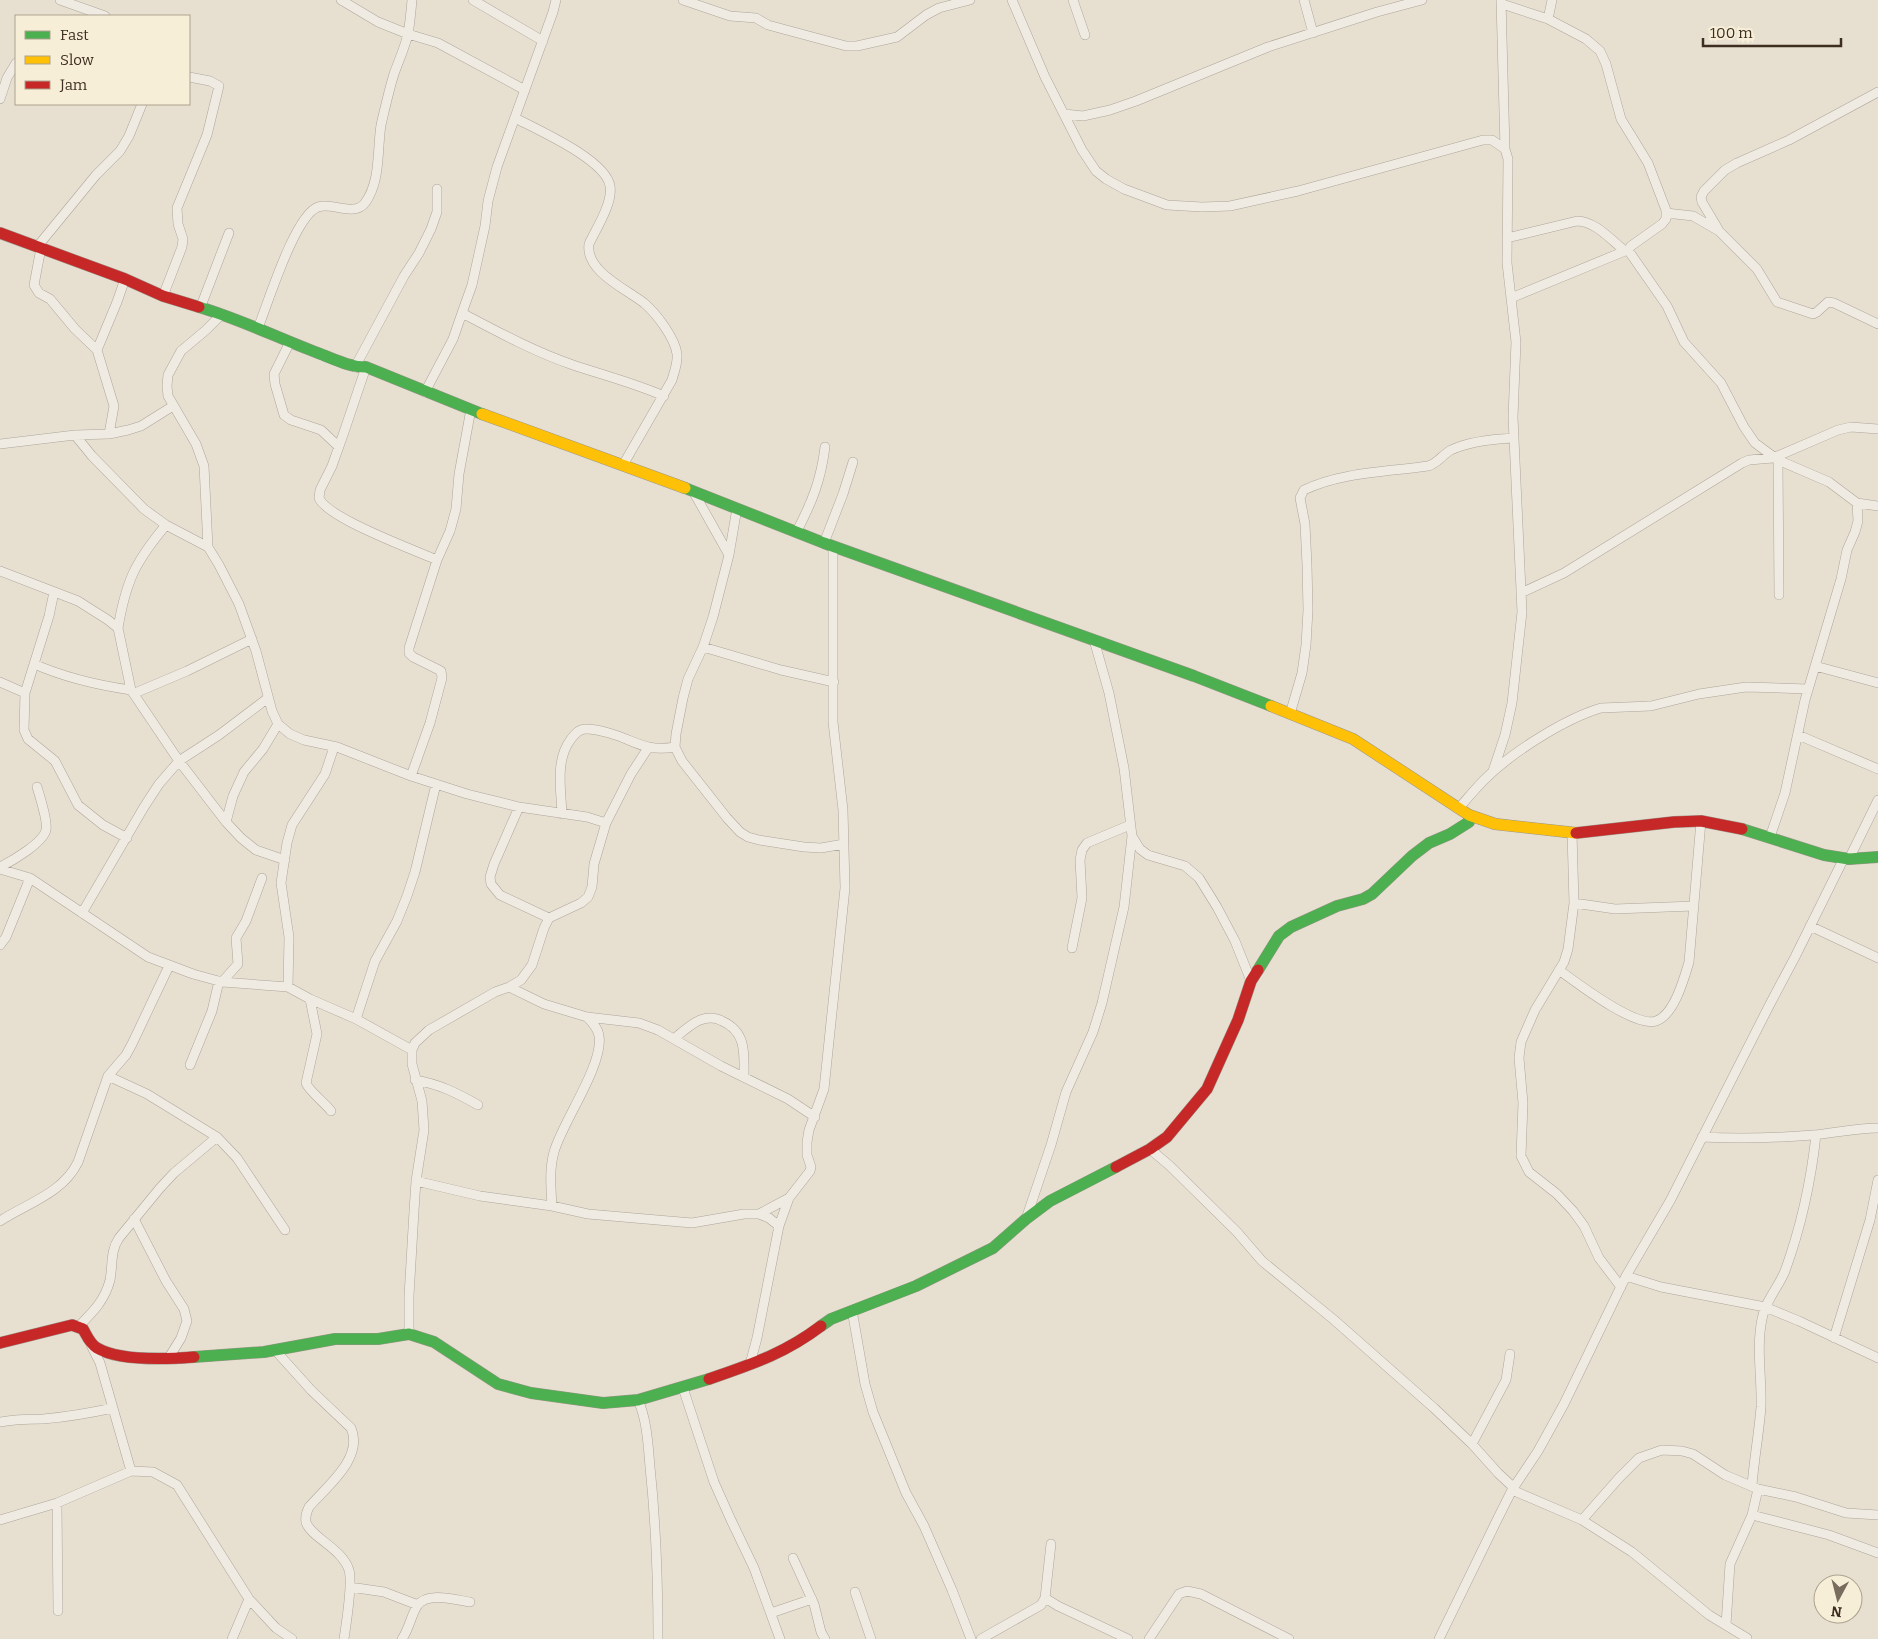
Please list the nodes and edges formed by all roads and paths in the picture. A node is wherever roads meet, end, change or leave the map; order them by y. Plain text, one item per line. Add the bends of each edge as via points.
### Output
1 (60, 0) edge
2 (341, 0) edge
3 (412, 0) edge
4 (556, 0) edge
5 (683, 0) edge
6 (970, 0) edge
7 (1012, 0) edge
8 (1073, 0) edge
9 (1304, 0) edge
10 (1422, 0) edge
11 (1552, 0) edge
12 (476, 1) edge
13 (70, 2) edge
14 (1501, 2) edge
15 (102, 15) edge
16 (1548, 19) junction
17 (1313, 33) junction
18 (408, 34) junction
19 (1085, 35) dead end
20 (543, 41) junction
21 (15, 65) edge
22 (190, 77) edge
23 (525, 90) junction
24 (1878, 92) edge
25 (0, 99) edge
26 (142, 105) edge
27 (1064, 114) junction
28 (515, 118) junction
29 (1505, 149) junction
30 (437, 189) dead end
31 (1666, 213) junction
32 (1719, 231) junction
33 (229, 233) dead end
34 (0, 234) edge
35 (1508, 238) junction
36 (39, 248) junction
37 (1626, 250) junction
38 (124, 279) junction
39 (162, 296) junction
40 (1511, 298) junction
41 (201, 306) junction
42 (462, 313) junction
43 (222, 314) junction
44 (1878, 324) edge
45 (258, 328) junction
46 (290, 342) junction
47 (97, 350) junction
48 (360, 367) junction
49 (425, 392) junction
50 (664, 396) junction
51 (173, 406) junction
52 (471, 409) junction
53 (1878, 429) edge
54 (109, 434) junction
55 (74, 435) junction
56 (1514, 438) junction
57 (0, 444) edge
58 (338, 446) junction
59 (825, 447) dead end
60 (1776, 459) junction
61 (853, 462) dead end
62 (623, 465) junction
63 (693, 491) junction
64 (1857, 504) junction
65 (1878, 506) edge
66 (737, 508) junction
67 (166, 525) junction
68 (797, 531) junction
69 (829, 544) junction
70 (208, 547) junction
71 (728, 555) junction
72 (437, 560) junction
73 (0, 572) edge
74 (54, 592) junction
75 (1521, 594) junction
76 (1779, 596) dead end
77 (118, 628) junction
78 (252, 639) junction
79 (1094, 640) junction
80 (703, 647) junction
81 (34, 664) junction
82 (1815, 666) junction
83 (0, 682) edge
84 (834, 682) junction
85 (1878, 683) edge
86 (1808, 689) junction
87 (133, 692) junction
88 (25, 693) junction
89 (268, 698) junction
90 (1290, 714) junction
91 (278, 724) junction
92 (1798, 735) junction
93 (334, 747) junction
94 (675, 747) junction
95 (648, 748) junction
96 (179, 761) junction
97 (1878, 769) edge
98 (1493, 771) junction
99 (411, 776) junction
100 (436, 784) junction
101 (37, 787) dead end
102 (1878, 800) edge
103 (519, 807) junction
104 (1458, 809) junction
105 (562, 814) junction
106 (1470, 815) junction
107 (1701, 821) junction
108 (226, 822) junction
109 (606, 823) junction
110 (1130, 826) junction
111 (1572, 833) junction
112 (1132, 836) junction
113 (1770, 837) junction
114 (127, 838) junction
115 (844, 844) junction
116 (1878, 857) edge
117 (1846, 859) junction
118 (285, 860) junction
119 (0, 868) edge
120 (30, 878) junction
121 (262, 878) dead end
122 (1574, 903) junction
123 (1694, 906) junction
124 (82, 912) junction
125 (549, 918) junction
126 (1810, 926) junction
127 (0, 945) edge
128 (1072, 948) dead end
129 (1878, 958) edge
130 (169, 966) junction
131 (1559, 970) junction
132 (221, 981) junction
133 (1251, 981) junction
134 (288, 986) junction
135 (509, 987) junction
136 (310, 999) junction
137 (587, 1017) junction
138 (356, 1019) junction
139 (675, 1038) junction
140 (412, 1050) junction
141 (190, 1065) dead end
142 (108, 1076) junction
143 (744, 1077) junction
144 (415, 1080) junction
145 (478, 1105) dead end
146 (331, 1111) dead end
147 (815, 1117) junction
148 (1878, 1128) edge
149 (1816, 1135) junction
150 (217, 1137) junction
151 (1702, 1137) junction
152 (1150, 1149) junction
153 (1878, 1180) edge
154 (416, 1181) junction
155 (789, 1198) junction
156 (552, 1206) junction
157 (759, 1214) junction
158 (134, 1219) junction
159 (1026, 1219) junction
160 (0, 1221) edge
161 (779, 1226) junction
162 (285, 1230) dead end
163 (1626, 1276) junction
164 (1620, 1287) junction
165 (1765, 1307) junction
166 (852, 1310) junction
167 (79, 1326) junction
168 (409, 1334) junction
169 (1834, 1338) junction
170 (90, 1342) junction
171 (0, 1343) edge
172 (275, 1350) junction
173 (1510, 1354) dead end
174 (1878, 1358) edge
175 (168, 1359) junction
176 (750, 1364) junction
177 (683, 1388) junction
178 (638, 1400) junction
179 (113, 1408) junction
180 (0, 1422) edge
181 (1472, 1444) junction
182 (132, 1471) junction
183 (1755, 1487) junction
184 (1513, 1489) junction
185 (57, 1503) junction
186 (1752, 1515) junction
187 (1878, 1515) edge
188 (0, 1520) edge
189 (1582, 1520) junction
190 (1051, 1544) dead end
191 (1878, 1553) edge
192 (793, 1558) dead end
193 (350, 1587) junction
194 (855, 1592) dead end
195 (249, 1598) junction
196 (1045, 1598) junction
197 (812, 1600) junction
198 (470, 1602) dead end
199 (418, 1605) junction
200 (58, 1611) dead end
201 (771, 1613) junction
202 (1726, 1625) junction
203 (985, 1638) edge
204 (1747, 1638) dead end
205 (232, 1639) edge
206 (292, 1639) edge
207 (346, 1639) edge
208 (402, 1639) edge
209 (658, 1639) edge
210 (780, 1639) edge
211 (825, 1639) edge
212 (872, 1639) edge
213 (971, 1639) edge
214 (1128, 1639) edge
215 (1148, 1639) edge
216 (1289, 1639) edge
217 (1439, 1639) edge

1 - 13 street
2 - 18 street via 378,22
3 - 18 street
4 - 20 street
5 - 6 street via 730,16 756,18 768,25 846,46 857,46 897,37 932,12
7 - 27 street
8 - 19 street
9 - 17 street
10 - 17 street
11 - 16 street
12 - 20 street
13 - 15 street
14 - 16 street
14 - 29 street
16 - 31 street via 1586,39 1600,51 1621,119 1648,163
17 - 27 street via 1268,47 1110,110 1083,116
18 - 23 street via 438,43
18 - 45 street via 383,117 377,170 370,194 356,209 324,206 308,214 286,255
20 - 23 street
21 - 25 street
22 - 39 street via 219,86 207,135 177,208 182,247
23 - 28 street
24 - 32 street via 1725,170 1701,196
26 - 36 street via 120,151 96,175
27 - 29 street via 1082,150 1096,171 1106,179 1152,200 1181,207 1230,206 1267,198 1474,142 1492,140
28 - 42 street via 492,185 472,285
28 - 50 street via 590,159 608,179 610,199 588,250 598,268 644,303 666,330 676,354 672,380
29 - 35 street via 1508,159
30 - 48 street via 437,212 431,229 404,276
31 - 32 street via 1692,216
31 - 37 street via 1662,224
32 - 44 street via 1757,269 1777,302 1813,314 1828,302 1834,303
33 - 41 street
34 - 36 street
35 - 37 street via 1584,221
35 - 40 street
36 - 38 street
36 - 47 street via 34,285
37 - 40 street
37 - 60 street via 1667,306 1684,342 1721,383 1744,427 1756,443
38 - 39 street
38 - 47 street
39 - 41 street
40 - 56 street via 1516,342
41 - 43 street
42 - 49 street via 453,340
42 - 50 street via 544,354
43 - 45 street
43 - 51 street via 181,350 174,361 167,386
45 - 46 street
46 - 48 street
46 - 58 street via 274,374 284,415 321,430
47 - 54 street via 114,406
48 - 49 street
48 - 58 street
49 - 52 street
50 - 62 street
51 - 54 street via 141,426
51 - 70 street via 196,444 204,466
52 - 62 street
52 - 72 street via 456,509
53 - 60 street via 1851,427 1838,430
54 - 55 street
55 - 57 street
55 - 67 street via 138,504
56 - 75 street
56 - 90 street via 1461,446 1428,466 1375,472 1304,490 1300,498 1307,565 1306,645
58 - 72 street via 319,493 320,503 361,528
59 - 68 street via 814,498
60 - 64 street via 1829,482
60 - 75 street via 1749,460 1736,466 1564,573
60 - 76 street
61 - 69 street
62 - 63 street
63 - 66 street
63 - 71 street
64 - 65 street
64 - 82 street via 1858,521
66 - 68 street
66 - 71 street
67 - 70 street
67 - 77 street via 147,547 133,571
68 - 69 street
69 - 79 street
69 - 84 street
70 - 78 street via 239,604
71 - 80 street
72 - 99 street via 409,653 441,671 442,678
73 - 74 street
74 - 77 street via 78,602
74 - 81 street
75 - 98 street via 1514,690 1505,735
77 - 87 street
78 - 87 street via 187,671
78 - 89 street
79 - 90 street
79 - 110 street via 1109,693 1124,768
80 - 84 street
80 - 94 street via 688,679
81 - 87 street via 97,686
81 - 88 street
82 - 85 street
82 - 86 street
83 - 88 street
84 - 115 street via 835,746
86 - 92 street
86 - 98 street via 1746,687 1650,706 1601,708 1562,724
87 - 96 street
88 - 114 street via 24,730 28,739 55,761 78,805 103,826
89 - 91 street
89 - 96 street
90 - 104 street via 1353,739
91 - 93 street via 304,740
91 - 108 street via 244,772
92 - 97 street
92 - 113 street via 1785,793
93 - 99 street
93 - 118 street via 325,774 292,825
94 - 95 street
94 - 115 street via 726,818 748,837 804,847
95 - 105 street via 610,733 585,729 577,732 562,756
95 - 109 street
96 - 108 street
96 - 114 street via 159,784
98 - 104 street
99 - 100 street
100 - 103 street
100 - 138 street via 407,896 375,961
101 - 119 street via 46,830 26,851
102 - 117 street
103 - 105 street
103 - 125 street via 494,864 491,884 500,895
104 - 106 street
105 - 109 street
106 - 111 street via 1495,824
106 - 133 street via 1469,822 1429,843 1372,894 1313,916 1279,936
107 - 111 street
107 - 113 street
107 - 123 street
108 - 118 street via 256,850
109 - 125 street via 588,897
110 - 112 street
110 - 128 street via 1087,842 1082,850 1082,898
111 - 122 street
112 - 133 street via 1148,855 1185,866 1199,878 1235,942
112 - 159 street via 1124,907 1102,1003 1093,1032 1066,1092
113 - 117 street
114 - 124 street
115 - 147 street via 845,888 834,998 824,1089
116 - 117 street
117 - 126 street
118 - 134 street via 281,883 289,937
119 - 120 street
120 - 124 street
120 - 127 street
121 - 132 street via 236,938 238,964
122 - 123 street via 1615,909
122 - 131 street via 1568,949
123 - 131 street via 1689,962 1684,978 1675,1001 1655,1022 1621,1012
124 - 130 street via 148,957
125 - 135 street via 532,966 521,980
126 - 129 street
126 - 151 street
130 - 132 street
130 - 142 street via 126,1055
131 - 164 street via 1522,1042 1519,1058 1523,1103 1521,1156 1529,1172 1573,1211 1608,1273
132 - 134 street
132 - 141 street
133 - 152 street via 1238,1020 1206,1089 1167,1137
134 - 136 street
135 - 137 street via 544,1004
135 - 140 street via 429,1030
136 - 138 street
136 - 146 street via 317,1034 306,1083
137 - 139 street via 639,1023
137 - 156 street via 599,1035 598,1054 554,1152 550,1177
138 - 140 street
139 - 143 street
139 - 143 street via 708,1017 730,1024 739,1034 744,1051
140 - 144 street
142 - 150 street via 148,1094
142 - 160 street via 72,1174 60,1186
143 - 147 street
144 - 145 street via 448,1088
144 - 154 street via 422,1101 424,1130
147 - 155 street via 807,1142 810,1171
148 - 149 street
149 - 151 street via 1742,1139
149 - 165 street via 1806,1198 1784,1272
150 - 158 street via 174,1173
150 - 162 street via 237,1158
151 - 163 street via 1670,1201
152 - 159 street via 1071,1189
152 - 181 street via 1237,1232 1262,1262 1333,1319
153 - 169 street via 1870,1220
154 - 156 street via 480,1196
154 - 168 street
155 - 157 street
155 - 161 street
156 - 157 street via 588,1214 692,1223
157 - 161 street
158 - 167 street via 114,1246 105,1294 97,1309
158 - 175 street via 184,1308 187,1321
159 - 166 street via 993,1248 916,1286
161 - 176 street
163 - 164 street
163 - 165 street via 1661,1287
164 - 184 street via 1564,1404
165 - 169 street
165 - 183 street via 1760,1331 1761,1406
166 - 176 street via 831,1319 798,1343
166 - 213 street via 873,1412
167 - 170 street
167 - 171 street
168 - 172 street via 378,1339 335,1339
168 - 178 street via 434,1342 498,1384 531,1393 603,1403
169 - 174 street
170 - 175 street via 97,1348 124,1356
170 - 179 street via 100,1363
172 - 175 street
172 - 193 street via 351,1428 354,1436 348,1462 309,1507 306,1515 306,1523 312,1531 346,1562
173 - 181 street via 1506,1380
176 - 177 street
177 - 178 street
177 - 201 street via 714,1482
178 - 209 street via 644,1418 653,1494
179 - 180 street via 79,1416
179 - 182 street
181 - 184 street
182 - 185 street
182 - 195 street via 153,1472 177,1485
183 - 186 street
183 - 187 street via 1846,1513
183 - 189 street via 1725,1475 1693,1454 1662,1450 1639,1458
184 - 189 street
184 - 217 street
185 - 188 street
185 - 200 street
186 - 191 street via 1829,1535
186 - 202 street via 1730,1564
189 - 202 street via 1632,1552 1709,1615
190 - 196 street
192 - 197 street
193 - 199 street via 384,1592
193 - 207 street
194 - 212 street
195 - 205 street
195 - 206 street via 276,1628
196 - 203 street via 1041,1605
196 - 214 street
197 - 201 street
197 - 211 street
198 - 199 street via 429,1598
199 - 208 street
201 - 210 street
202 - 204 street
215 - 216 street via 1179,1594 1192,1591

